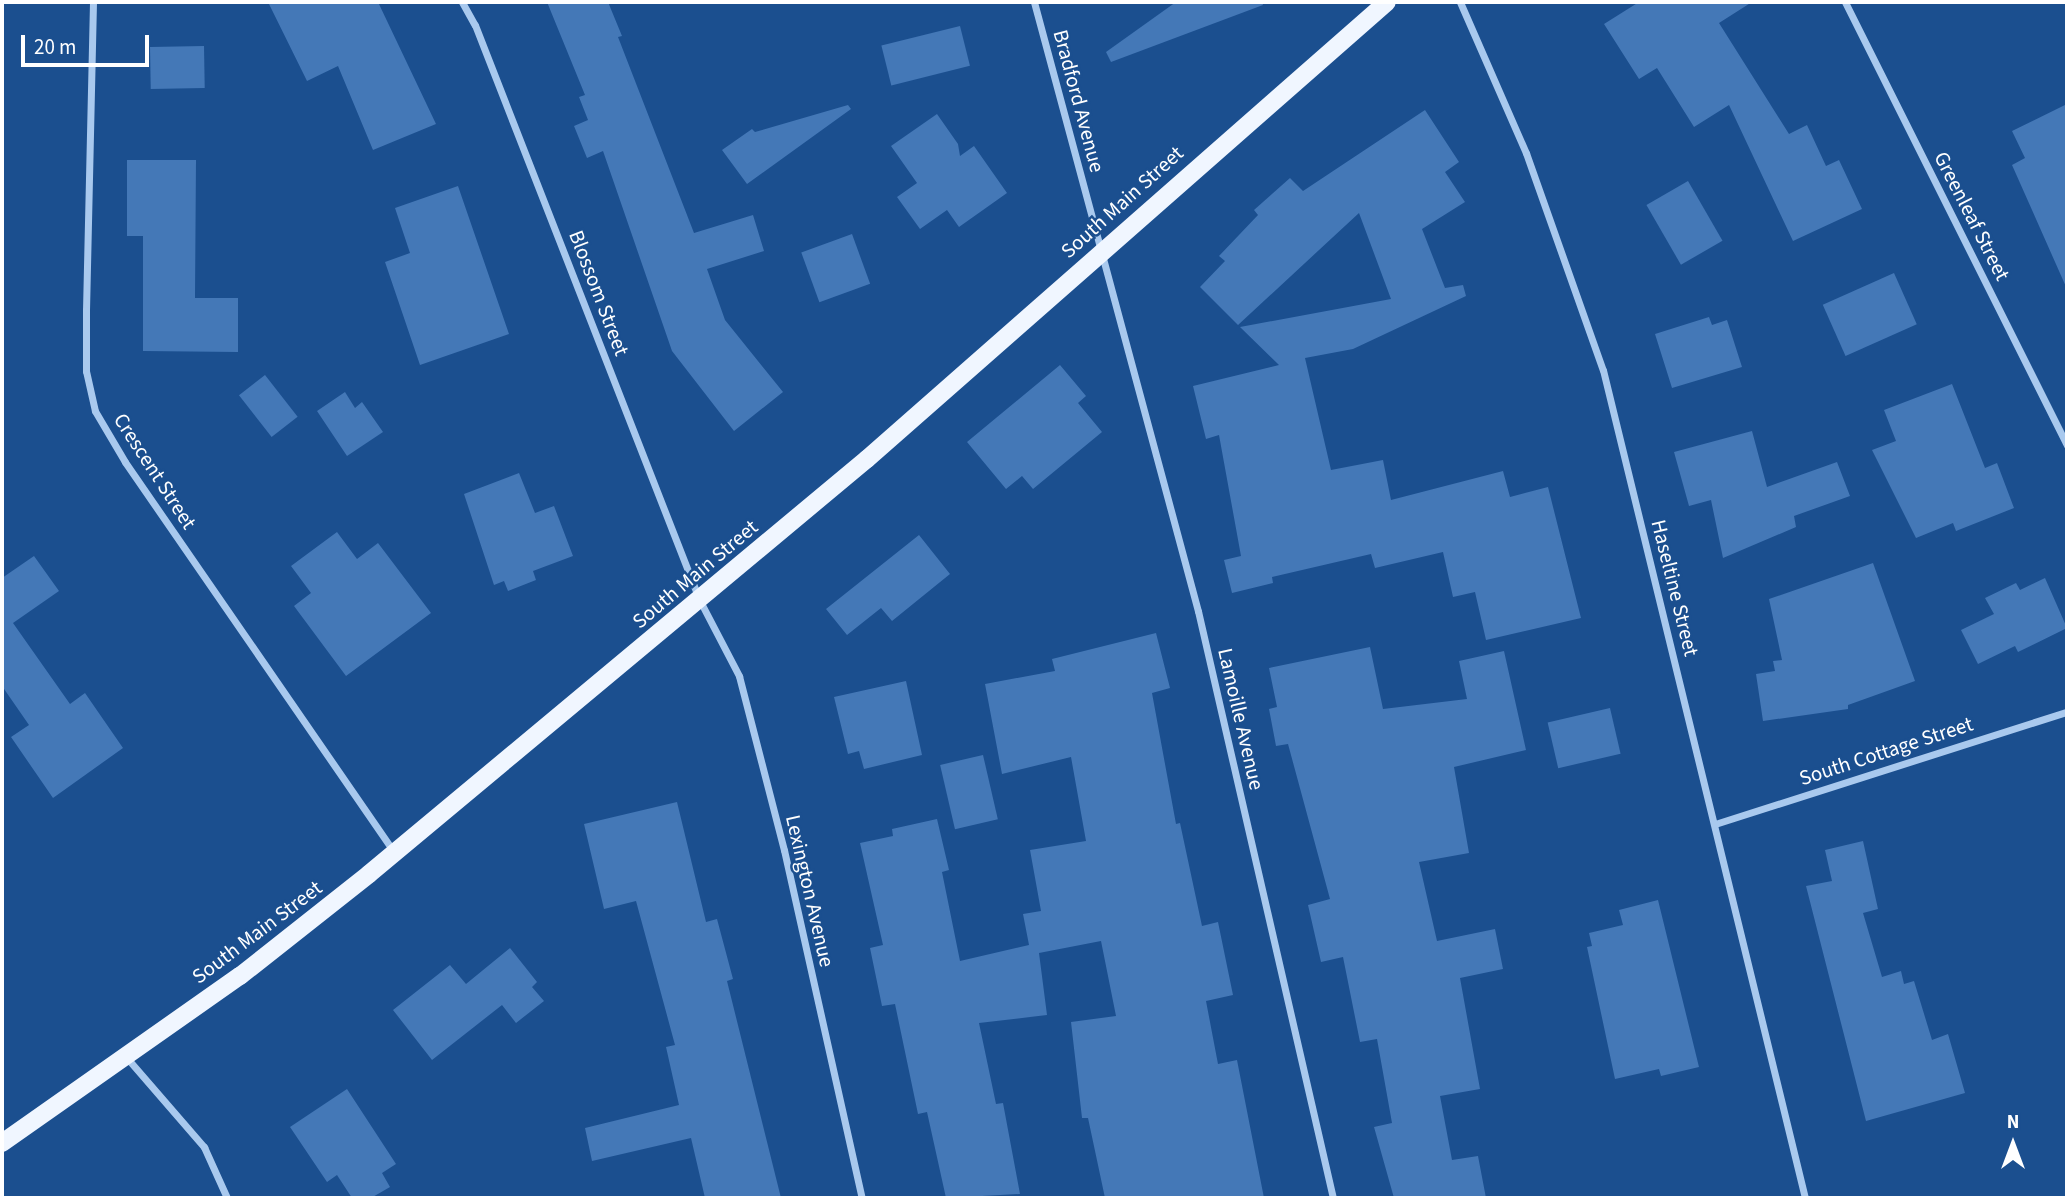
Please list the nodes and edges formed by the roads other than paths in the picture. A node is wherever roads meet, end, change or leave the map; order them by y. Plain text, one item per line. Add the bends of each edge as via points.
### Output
1 (93, 2) edge
2 (462, 2) edge
3 (1034, 2) edge
4 (1387, 2) edge
5 (1460, 2) edge
6 (1845, 2) edge
7 (1102, 251) junction
8 (2067, 445) edge
9 (699, 599) junction
10 (2067, 712) edge
11 (1715, 824) junction
12 (395, 852) junction
13 (125, 1056) junction
14 (2, 1143) edge
15 (228, 1198) edge
16 (862, 1198) edge
17 (1333, 1198) edge
18 (1805, 1198) edge

1 - 12 street, Crescent Street via 86,371 95,411 125,462
2 - 9 street, Blossom Street via 480,37
3 - 7 street, Bradford Avenue
4 - 7 main road, South Main Street
5 - 11 street, Haseltine Street via 1526,153 1602,370
6 - 8 street, Greenleaf Street
7 - 9 main road, South Main Street via 867,459
7 - 17 street, Lamoille Avenue via 1198,611
9 - 12 main road, South Main Street
9 - 16 street, Lexington Avenue via 739,676
10 - 11 street, South Cottage Street
11 - 18 street, Haseltine Street
12 - 13 main road, South Main Street via 240,976
13 - 14 main road, South Main Street
13 - 15 street via 205,1147

